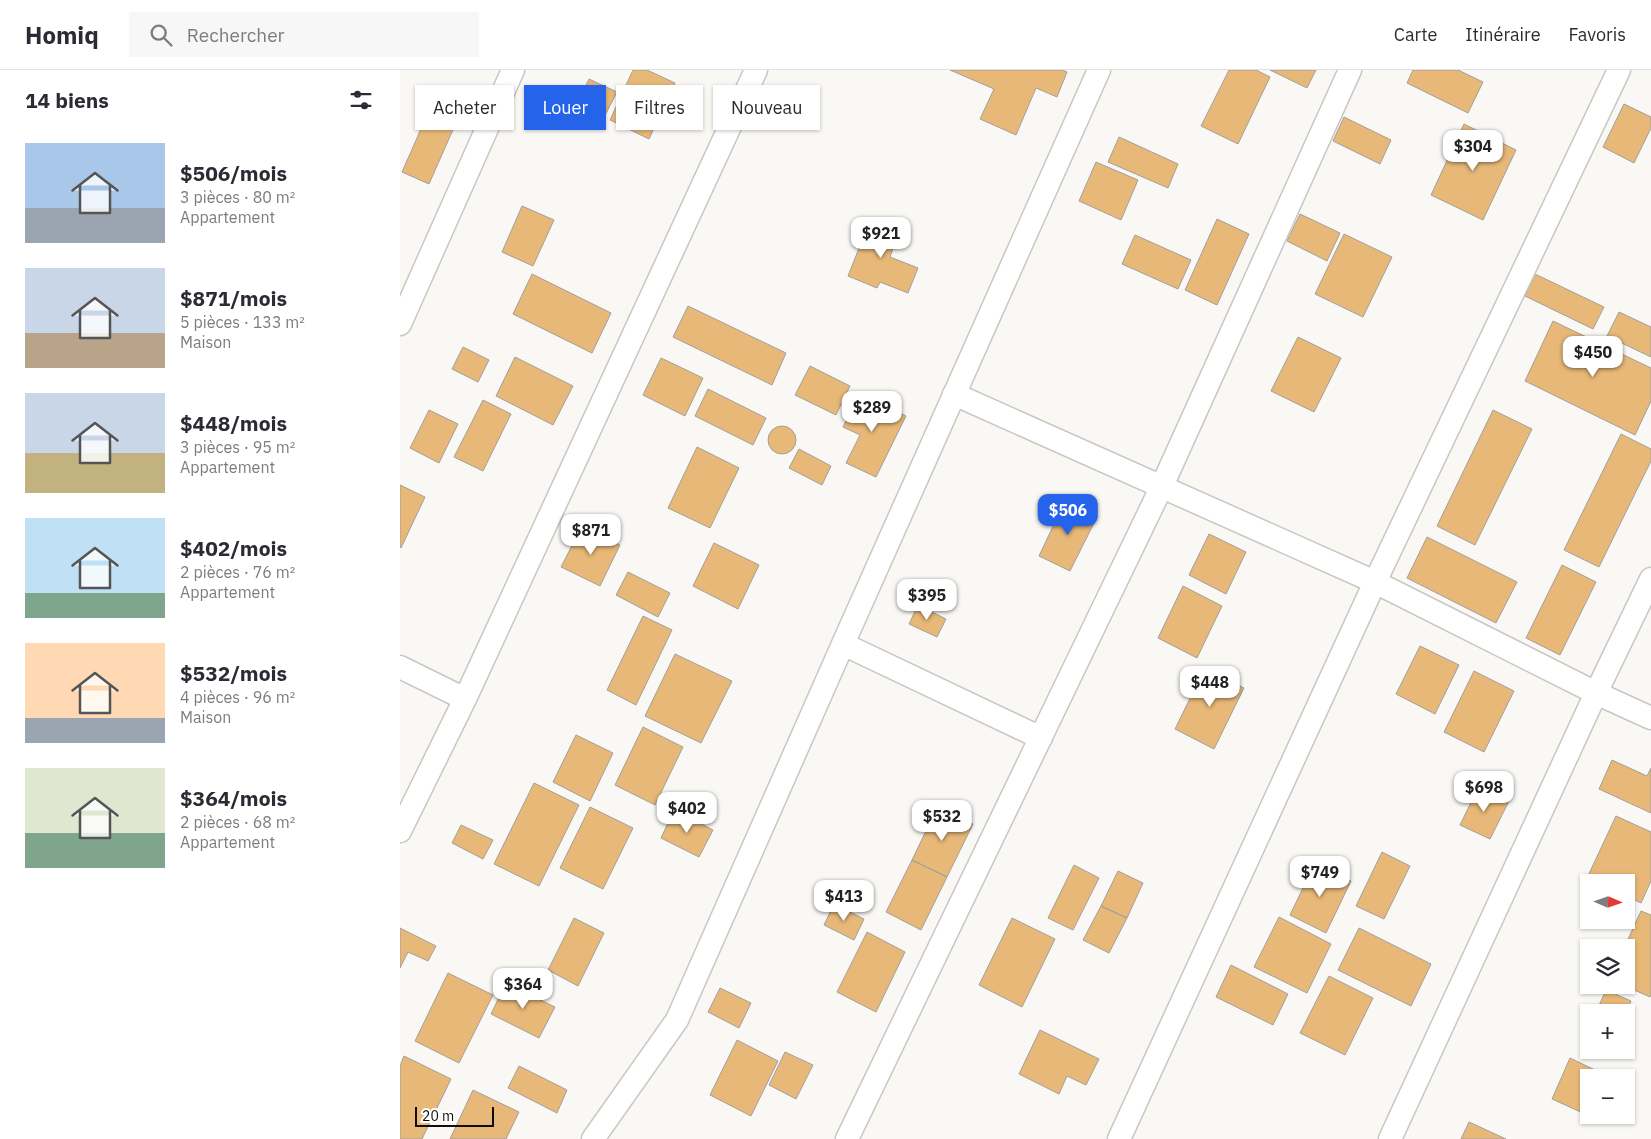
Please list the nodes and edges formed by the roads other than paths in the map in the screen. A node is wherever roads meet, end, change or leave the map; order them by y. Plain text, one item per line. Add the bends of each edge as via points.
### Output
1 (513, 70) edge
2 (756, 70) edge
3 (1099, 70) edge
4 (1350, 70) edge
5 (1618, 70) edge
6 (400, 324) edge
7 (954, 394) junction
8 (1162, 486) junction
9 (1651, 579) edge
10 (1375, 582) junction
11 (842, 644) junction
12 (400, 666) edge
13 (1596, 694) junction
14 (465, 699) junction
15 (1651, 718) edge
16 (1041, 738) junction
17 (400, 831) edge
18 (593, 1139) edge
19 (847, 1139) edge
20 (1119, 1139) edge
21 (1390, 1139) edge

1 - 6 street
2 - 14 street
3 - 7 street
4 - 8 street
5 - 10 street
7 - 8 street
7 - 11 street
8 - 10 street
8 - 16 street
9 - 13 street
10 - 13 street
10 - 20 street
11 - 16 street
11 - 18 street via 677,1020
12 - 14 street
13 - 15 street
13 - 21 street
14 - 17 street
16 - 19 street

